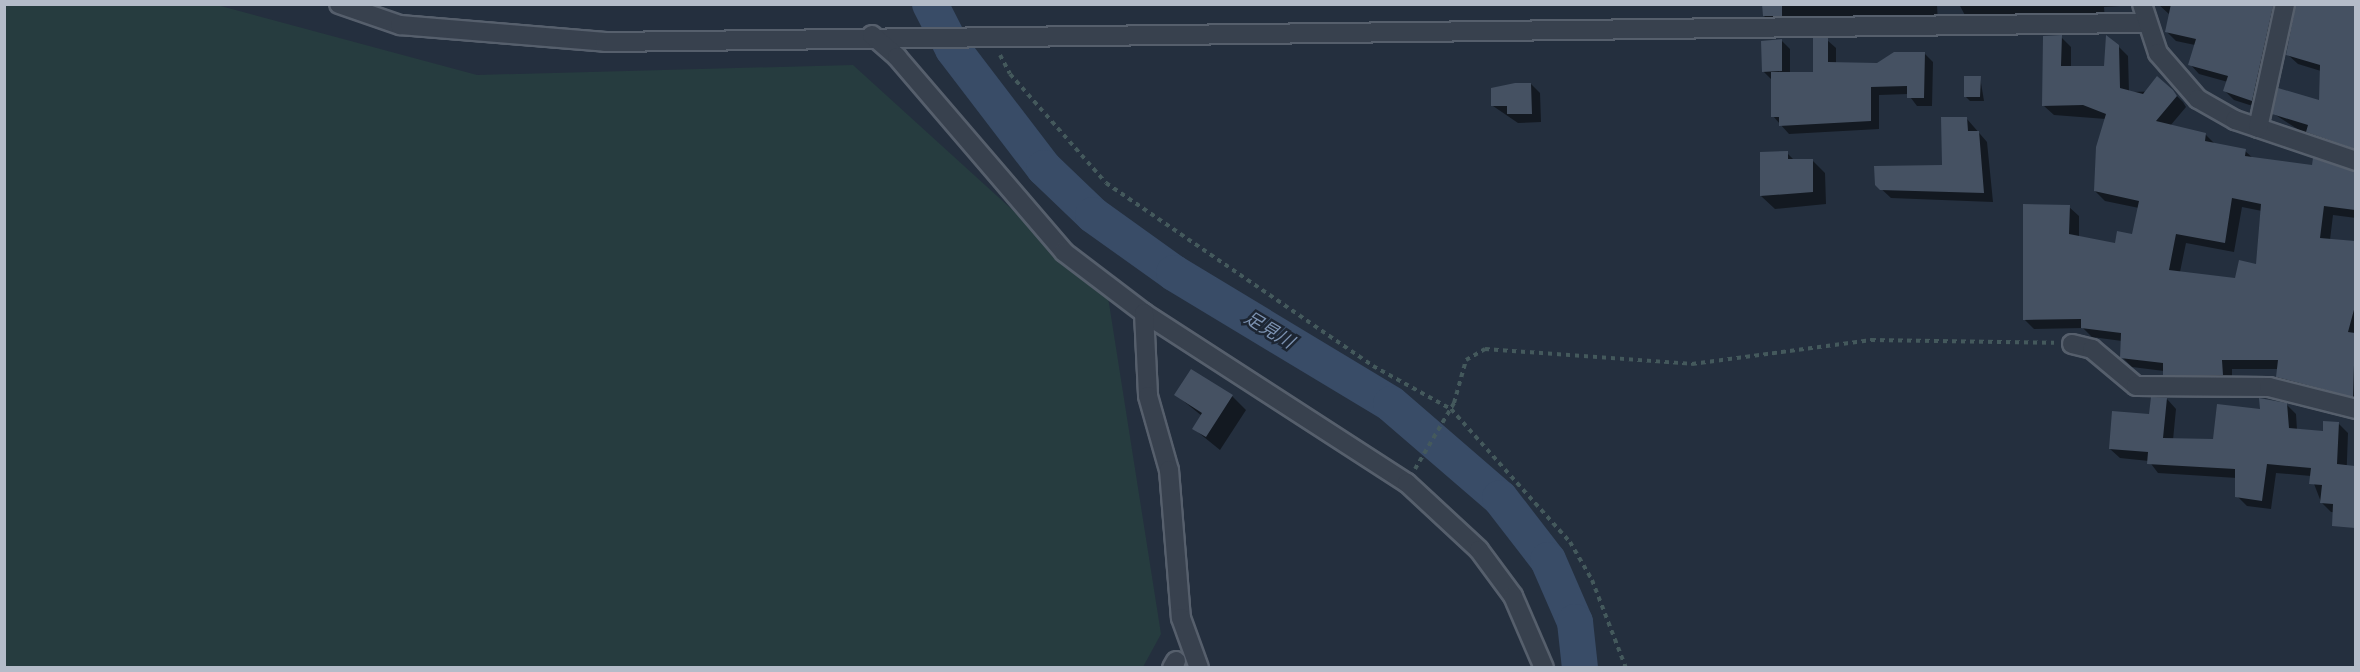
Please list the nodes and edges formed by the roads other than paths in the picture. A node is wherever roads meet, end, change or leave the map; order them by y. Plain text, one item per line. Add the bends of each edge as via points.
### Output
1 (339, 4) edge
2 (2285, 4) edge
3 (2144, 14) edge
4 (878, 35) junction
5 (2258, 128) junction
6 (2355, 160) edge
7 (1144, 313) junction
8 (2072, 344) road end
9 (2355, 409) edge
10 (1199, 668) edge
11 (1544, 668) edge

1 - 4 street via 400,26 605,42 805,42
2 - 5 street
3 - 4 street
3 - 5 street via 2158,53 2182,86 2212,108
4 - 7 street via 1064,252
5 - 6 street
7 - 10 street via 1148,396 1169,470 1181,618
7 - 11 street via 1407,483 1479,550 1513,596
8 - 9 street via 2092,349 2136,386 2269,387

